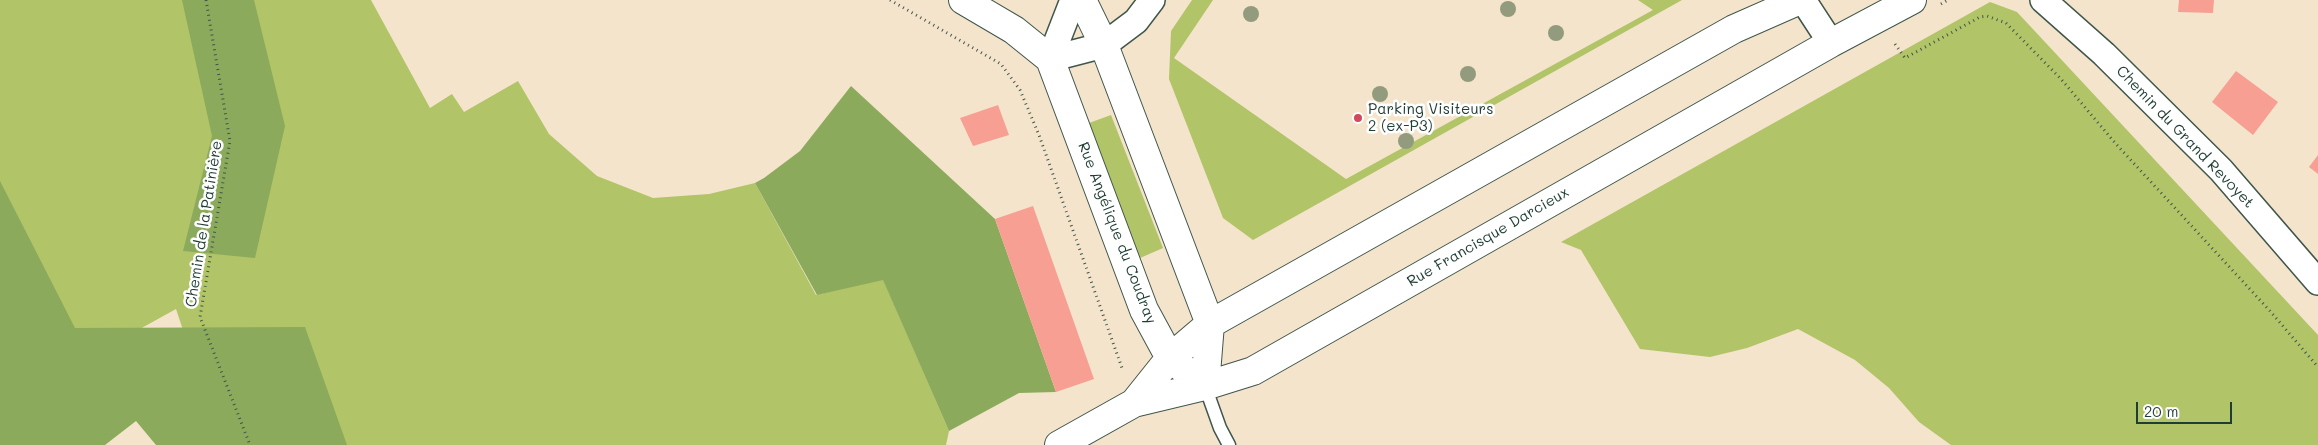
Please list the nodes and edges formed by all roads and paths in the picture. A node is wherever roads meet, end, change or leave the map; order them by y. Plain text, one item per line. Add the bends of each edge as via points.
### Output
1 (206, 0) edge
2 (890, 0) edge
3 (963, 0) edge
4 (1073, 0) edge
5 (1082, 0) edge
6 (1152, 0) edge
7 (1802, 0) edge
8 (1912, 0) edge
9 (2043, 0) edge
10 (1880, 18) junction
11 (1831, 42) junction
12 (1104, 45) junction
13 (1050, 59) junction
14 (2318, 282) edge
15 (1210, 324) junction
16 (1170, 358) junction
17 (2318, 367) edge
18 (1205, 386) junction
19 (1134, 403) junction
20 (250, 445) edge
21 (1060, 445) edge
22 (1230, 445) edge

1 - 20 path, Chemin de la Patinière via 230,140 200,317
2 - 19 path via 1001,64 1020,90
3 - 13 street via 1014,30
4 - 13 street
5 - 12 street
6 - 12 street via 1136,21
7 - 11 street
7 - 15 street, Rue Francisque Darcieux via 1734,30
8 - 10 street, Rue Francisque Darcieux
9 - 14 street, Chemin du Grand Revoyet via 2104,54 2221,170
10 - 11 street, Rue Francisque Darcieux
10 - 17 path via 1905,58 1980,17 1987,16 2006,23 2061,79
11 - 18 street, Rue Francisque Darcieux via 1252,371
12 - 13 street
12 - 15 street
13 - 16 street, Rue Angélique du Coudray via 1144,310
15 - 16 street, Rue Francisque Darcieux
15 - 18 street
16 - 18 street, Rue Angélique du Coudray
16 - 19 street, Rue Francisque Darcieux
18 - 19 street, Rue Francisque Darcieux
18 - 22 lane via 1220,428
19 - 21 street, Rue Francisque Darcieux

